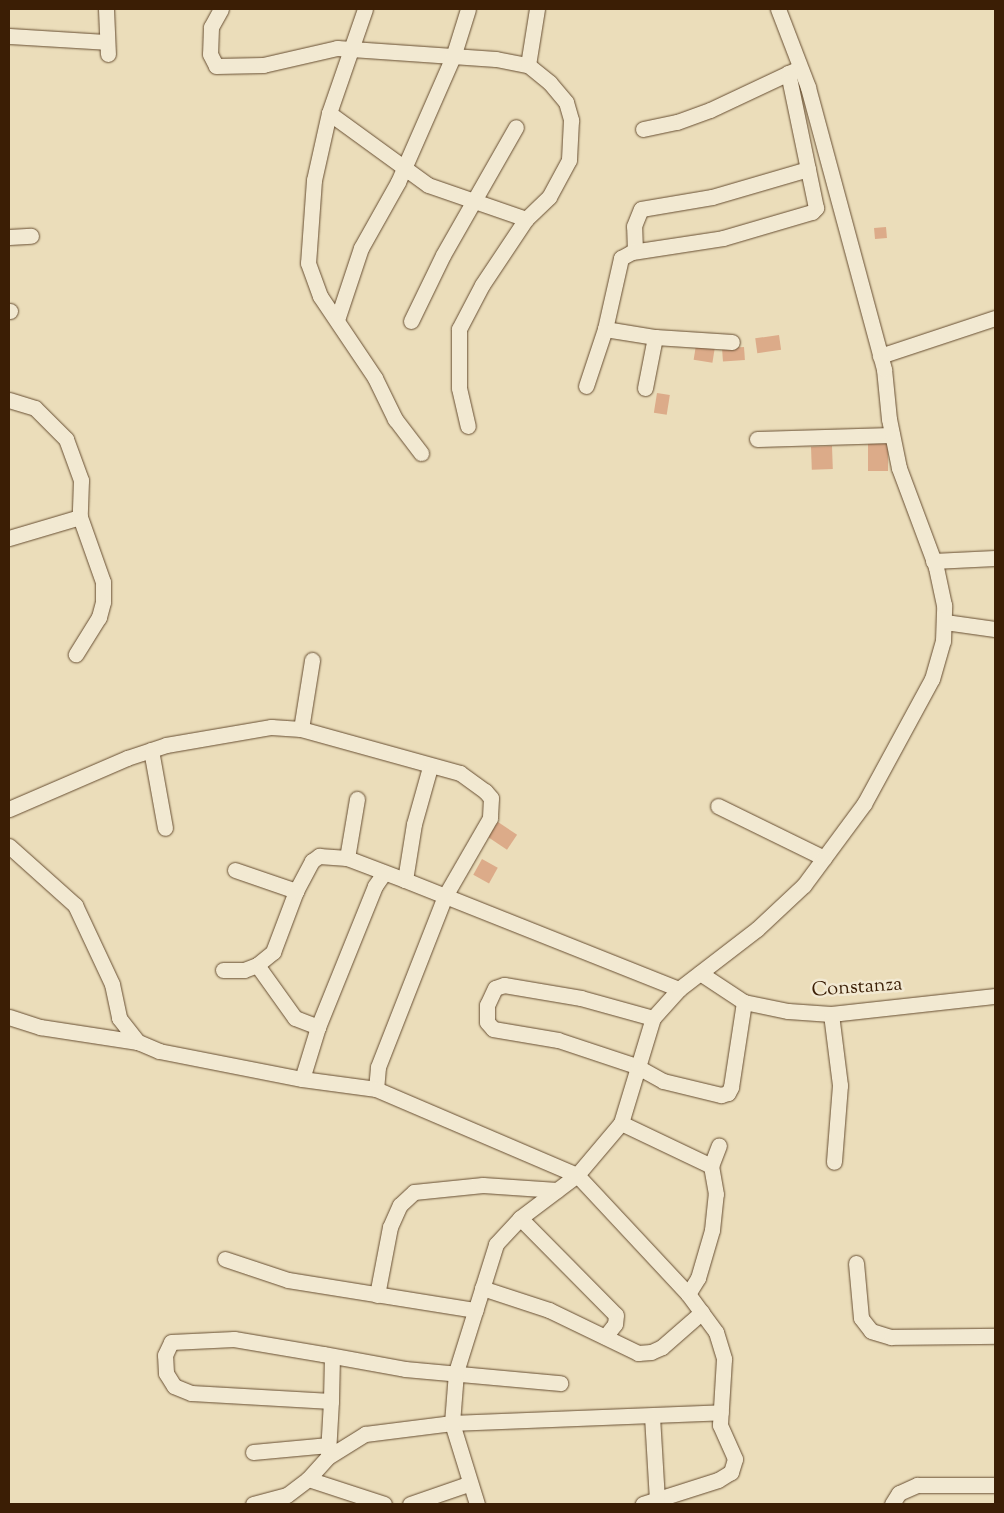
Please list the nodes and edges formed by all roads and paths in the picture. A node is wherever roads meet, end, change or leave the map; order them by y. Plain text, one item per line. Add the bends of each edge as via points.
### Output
1 (106, 9) edge
2 (221, 9) edge
3 (365, 9) edge
4 (468, 9) edge
5 (537, 9) edge
6 (778, 9) edge
7 (9, 36) edge
8 (350, 48) junction
9 (453, 57) junction
10 (528, 65) junction
11 (795, 70) junction
12 (329, 114) junction
13 (516, 127) dead end
14 (643, 129) dead end
15 (402, 166) junction
16 (808, 169) junction
17 (476, 202) junction
18 (526, 219) junction
19 (31, 236) dead end
20 (9, 237) edge
21 (635, 251) junction
22 (995, 318) edge
23 (337, 320) junction
24 (411, 321) dead end
25 (605, 329) junction
26 (655, 337) junction
27 (732, 342) dead end
28 (880, 356) junction
29 (586, 386) dead end
30 (645, 388) dead end
31 (9, 400) edge
32 (468, 426) dead end
33 (892, 435) junction
34 (757, 439) dead end
35 (421, 452) dead end
36 (80, 517) junction
37 (9, 538) edge
38 (995, 558) edge
39 (933, 561) junction
40 (945, 622) junction
41 (995, 629) edge
42 (76, 654) dead end
43 (312, 660) dead end
44 (301, 729) junction
45 (151, 750) junction
46 (430, 767) junction
47 (357, 799) dead end
48 (718, 806) dead end
49 (9, 809) edge
50 (165, 828) dead end
51 (9, 846) edge
52 (346, 858) junction
53 (824, 858) junction
54 (235, 870) dead end
55 (384, 873) junction
56 (405, 880) junction
57 (296, 892) junction
58 (446, 896) junction
59 (256, 965) junction
60 (223, 970) dead end
61 (700, 973) junction
62 (679, 989) junction
63 (995, 996) edge
64 (744, 1002) junction
65 (831, 1014) junction
66 (9, 1016) edge
67 (653, 1018) junction
68 (318, 1027) junction
69 (138, 1042) junction
70 (636, 1066) junction
71 (302, 1079) junction
72 (376, 1089) junction
73 (621, 1123) junction
74 (719, 1145) dead end
75 (834, 1162) dead end
76 (712, 1166) junction
77 (577, 1175) junction
78 (557, 1190) junction
79 (520, 1218) junction
80 (225, 1259) dead end
81 (856, 1263) dead end
82 (482, 1288) junction
83 (688, 1294) junction
84 (377, 1295) junction
85 (476, 1310) junction
86 (702, 1312) junction
87 (995, 1336) edge
88 (606, 1337) junction
89 (332, 1356) junction
90 (456, 1372) junction
91 (560, 1383) dead end
92 (331, 1401) junction
93 (721, 1412) junction
94 (652, 1416) junction
95 (452, 1423) junction
96 (328, 1451) junction
97 (253, 1452) dead end
98 (308, 1479) junction
99 (468, 1484) junction
100 (995, 1485) edge
101 (650, 1502) edge
102 (253, 1504) edge
103 (384, 1504) edge
104 (410, 1504) edge
105 (477, 1504) edge
106 (892, 1504) edge

1 - 7 street via 107,48
2 - 8 street via 211,27 210,54 216,66 263,65
3 - 8 street
4 - 9 street
5 - 10 street
6 - 11 street
8 - 9 street
8 - 12 street
9 - 10 street
9 - 15 street
10 - 18 street via 566,102 571,120 569,160 549,198
11 - 14 street via 710,110 677,122
11 - 16 street
11 - 28 street
12 - 15 street
12 - 23 street via 314,180 308,263 320,296
13 - 17 street
15 - 17 street via 428,185
15 - 23 street via 398,182 361,248
16 - 21 street via 712,197 641,209 634,226
16 - 21 street via 816,204 812,212 723,238
17 - 18 street
17 - 24 street via 443,255
18 - 32 street via 482,285 460,329 460,388
19 - 20 street
21 - 25 street via 621,258 617,268
22 - 28 street
23 - 35 street via 375,378 395,419
25 - 26 street
25 - 29 street
26 - 27 street
26 - 30 street
28 - 33 street
31 - 36 street via 35,408 66,439 81,480
33 - 34 street
33 - 39 street via 899,468
36 - 37 street
36 - 42 street via 103,582 103,602 99,616
38 - 39 street
39 - 40 street
40 - 41 street
40 - 53 street via 932,678 918,708 864,804
43 - 44 street
44 - 45 street via 270,727
44 - 46 street
45 - 49 street
45 - 50 street
46 - 56 street via 414,824
46 - 58 street via 460,773 491,798 490,818
47 - 52 street
48 - 53 street
51 - 69 street via 75,904 112,984 119,1018
52 - 55 street
52 - 57 street via 319,856 312,861
53 - 61 street via 804,885 757,929
54 - 57 street
55 - 56 street
55 - 68 street via 375,886
56 - 58 street
57 - 59 street via 273,952
58 - 62 street
58 - 72 street via 378,1067
59 - 60 street via 244,970
59 - 68 street via 295,1018
61 - 62 street
61 - 64 street, Constanza
62 - 67 street
63 - 65 street, Constanza
64 - 65 street, Constanza via 788,1011
64 - 70 street via 728,1093 721,1095 663,1081
65 - 75 street via 840,1085
66 - 69 street via 40,1027
67 - 70 street
67 - 70 street via 580,998 504,985 495,988 487,1006 487,1022 493,1029 558,1040
68 - 71 street
69 - 71 street via 159,1051
70 - 73 street
71 - 72 street
72 - 77 street
73 - 76 street
73 - 77 street
74 - 76 street
76 - 83 street via 716,1194 712,1230 698,1278
77 - 78 street
77 - 83 street
78 - 79 street
78 - 84 street via 483,1184 414,1192 400,1205 390,1227
79 - 82 street via 496,1244
79 - 88 street via 616,1316 615,1324
80 - 84 street via 288,1280
81 - 87 street via 861,1318 871,1331 891,1337
82 - 85 street
82 - 88 street via 534,1304
83 - 86 street
84 - 85 street
85 - 90 street
86 - 88 street via 689,1326 652,1352 638,1353
86 - 93 street via 716,1332 724,1359
89 - 90 street via 405,1369
89 - 92 street
89 - 92 street via 234,1339 172,1342 165,1355 166,1373 174,1386 190,1393
90 - 91 street
90 - 95 street
92 - 96 street
93 - 94 street
93 - 101 street via 720,1425 735,1459 731,1472 692,1490
94 - 95 street
94 - 101 street
95 - 96 street via 365,1434
95 - 99 street
96 - 97 street
96 - 98 street
98 - 102 street via 287,1494
98 - 103 street
99 - 104 street
99 - 105 street
100 - 106 street via 917,1485 899,1493

